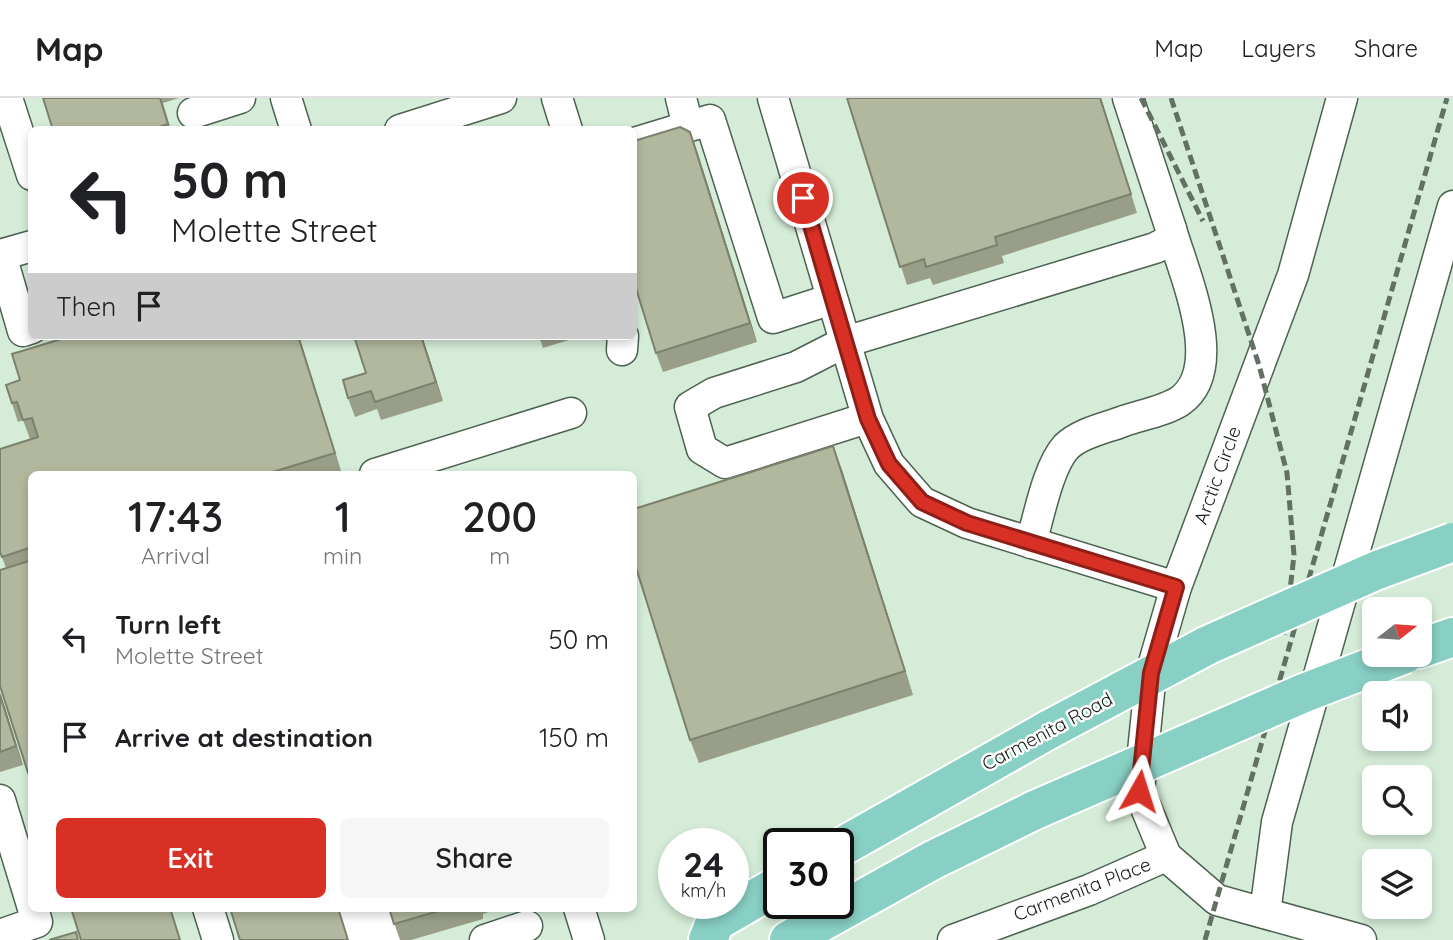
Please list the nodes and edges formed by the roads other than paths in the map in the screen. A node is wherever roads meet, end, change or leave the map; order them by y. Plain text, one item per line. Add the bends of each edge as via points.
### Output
1 (7, 98) edge
2 (240, 98) edge
3 (286, 98) edge
4 (501, 98) edge
5 (557, 98) edge
6 (774, 98) edge
7 (1129, 98) edge
8 (1342, 98) edge
9 (428, 109) edge
10 (685, 112) edge
11 (194, 113) dead end
12 (295, 126) edge
13 (405, 126) edge
14 (566, 126) edge
15 (637, 141) edge
16 (28, 163) edge
17 (1453, 206) edge
18 (1171, 229) junction
19 (28, 247) edge
20 (0, 255) edge
21 (832, 299) junction
22 (28, 329) edge
23 (845, 342) junction
24 (571, 413) dead end
25 (867, 418) junction
26 (443, 464) edge
27 (396, 471) edge
28 (1453, 541) edge
29 (1031, 542) junction
30 (1176, 587) junction
31 (1453, 637) edge
32 (1432, 644) edge
33 (1371, 667) edge
34 (0, 800) edge
35 (854, 840) edge
36 (1167, 856) junction
37 (28, 894) edge
38 (763, 894) edge
39 (34, 912) edge
40 (209, 912) edge
41 (349, 912) edge
42 (377, 912) edge
43 (580, 912) edge
44 (1265, 914) junction
45 (526, 925) edge
46 (1012, 929) edge
47 (0, 935) edge
48 (1350, 939) edge
49 (218, 940) edge
50 (358, 940) edge
51 (386, 940) edge
52 (485, 940) edge
53 (589, 940) edge
54 (708, 940) edge
55 (789, 940) edge
56 (953, 940) edge

1 - 16 street
2 - 11 street
3 - 12 street
4 - 9 street
5 - 14 street
6 - 21 street
7 - 18 street
8 - 30 street, Arctic Circle via 1293,275
9 - 13 street
10 - 15 street
10 - 21 street via 710,120 773,318
17 - 44 street via 1273,836
18 - 23 street via 1169,241 1155,248
18 - 29 street via 1202,332 1202,362 1193,385 1180,400 1082,436 1067,446 1056,462
19 - 20 street
20 - 22 street via 23,331
21 - 23 street
23 - 25 street
23 - 25 street via 784,371 714,393 690,407 702,449 725,463
24 - 26 street
25 - 29 street via 889,464 922,502 967,523
26 - 27 street
28 - 35 main road, Carmenita Road, bridge via 1208,645
29 - 30 street
30 - 36 street, Arctic Circle via 1151,673 1139,791
31 - 32 main road
33 - 55 main road, bridge via 1035,810
34 - 37 street
36 - 44 street, Carmenita Place via 1217,900
36 - 46 street, Carmenita Place
38 - 54 main road via 715,922
39 - 47 street via 37,922
40 - 49 street
41 - 50 street
42 - 51 street
43 - 53 street
44 - 48 street, Carmenita Place
45 - 52 street
46 - 56 street, Carmenita Place

